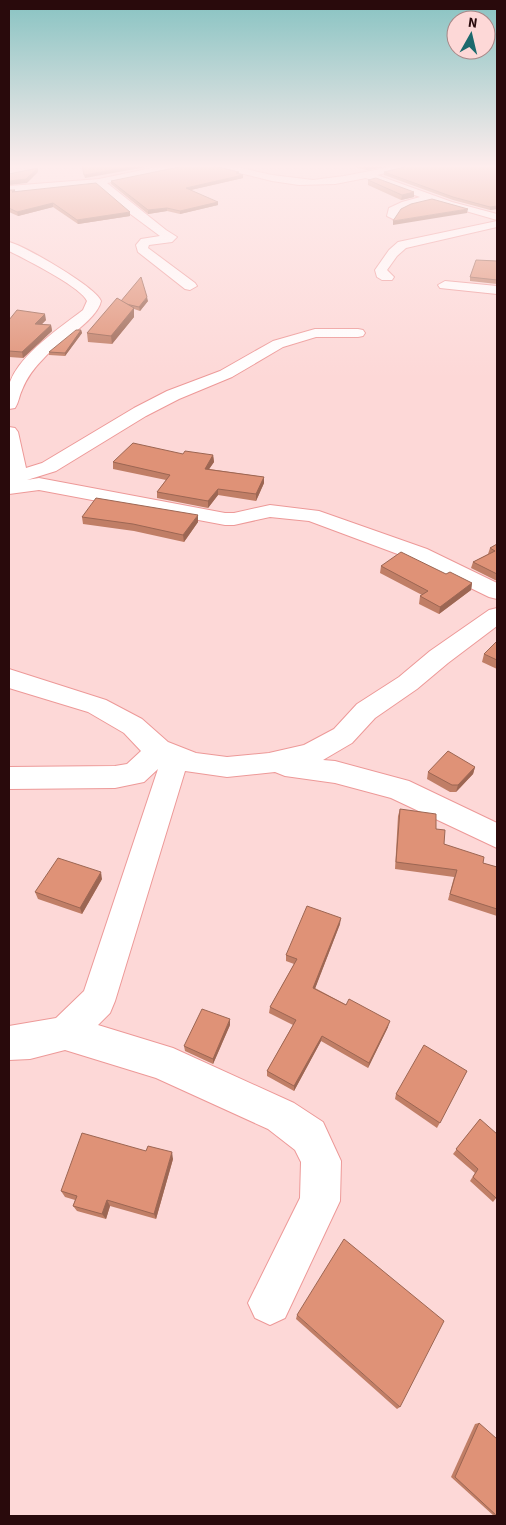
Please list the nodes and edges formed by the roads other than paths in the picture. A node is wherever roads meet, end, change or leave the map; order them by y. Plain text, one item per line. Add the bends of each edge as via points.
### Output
1 (169, 236) edge
2 (442, 236) edge
3 (9, 246) edge
4 (387, 277) dead end
5 (445, 285) dead end
6 (190, 286) dead end
7 (497, 290) edge
8 (358, 332) dead end
9 (9, 404) edge
10 (9, 432) edge
11 (11, 484) edge
12 (497, 592) edge
13 (497, 615) edge
14 (9, 678) edge
15 (167, 752) junction
16 (269, 763) junction
17 (9, 778) edge
18 (497, 836) edge
19 (65, 1033) junction
20 (9, 1043) edge
21 (270, 1302) dead end

1 - 6 street via 145,242 142,249
2 - 4 street via 396,248 381,270
3 - 9 street via 78,286 94,300 94,306 88,313 26,368
5 - 7 street
8 - 11 street via 315,333 278,344 226,374 172,395 49,467
10 - 11 street via 17,464
11 - 12 street via 39,484 230,519 270,511 312,516 419,554
13 - 16 street via 366,711 343,736 311,754
14 - 15 street via 97,706 134,726 145,739
15 - 16 street via 193,763 227,767
15 - 17 street via 134,774
15 - 19 street via 98,1001
16 - 18 street via 336,772 399,789
19 - 20 street
19 - 21 street via 160,1061 281,1116 309,1136 321,1161 320,1201

